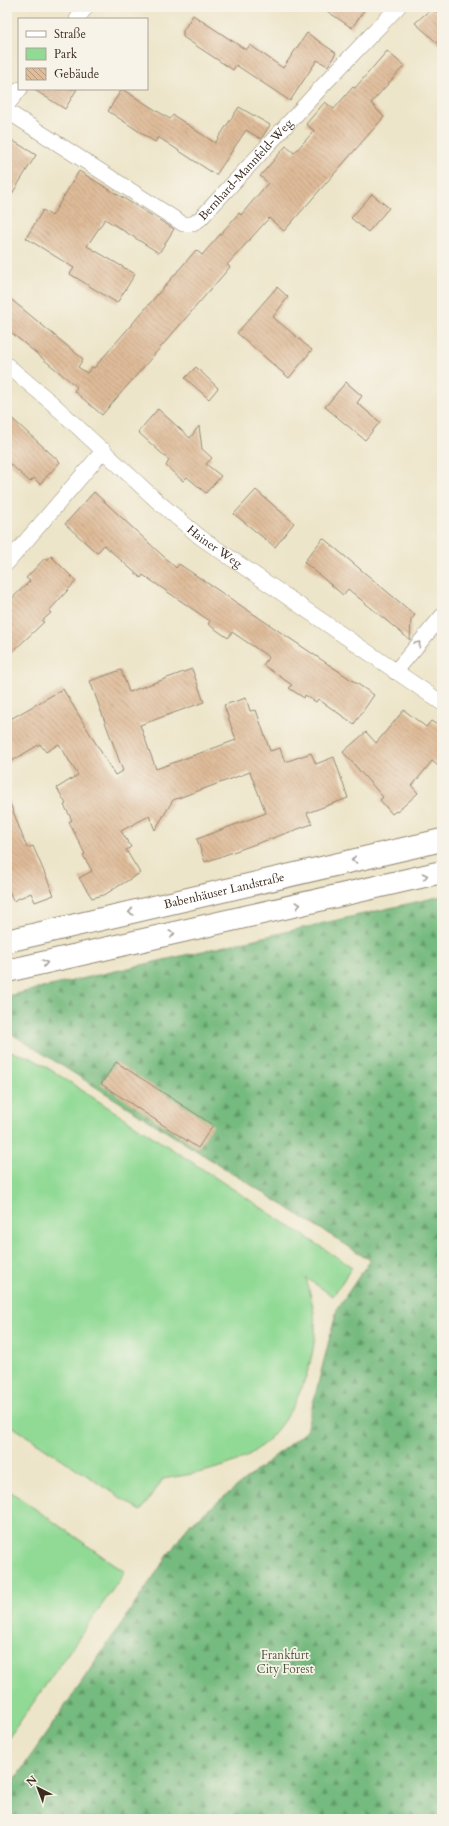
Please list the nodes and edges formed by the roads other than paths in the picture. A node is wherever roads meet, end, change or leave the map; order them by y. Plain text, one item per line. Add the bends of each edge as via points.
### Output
1 (86, 7) edge
2 (398, 7) edge
3 (78, 18) edge
4 (19, 90) edge
5 (7, 105) edge
6 (7, 111) edge
7 (7, 365) edge
8 (104, 450) junction
9 (7, 563) edge
10 (442, 616) edge
11 (394, 672) junction
12 (442, 704) edge
13 (442, 840) edge
14 (442, 872) edge
15 (7, 941) edge
16 (7, 972) edge

1 - 3 street
2 - 6 street, Bernhard-Mannfeld-Weg via 201,218 192,224 183,224
4 - 5 street
7 - 8 street, Hainer Weg
8 - 9 street
8 - 11 street, Hainer Weg via 156,500 200,537
11 -> 10 street
11 - 12 street, Hainer Weg
13 -> 15 main road, Babenhäuser Landstraße
16 -> 14 main road

